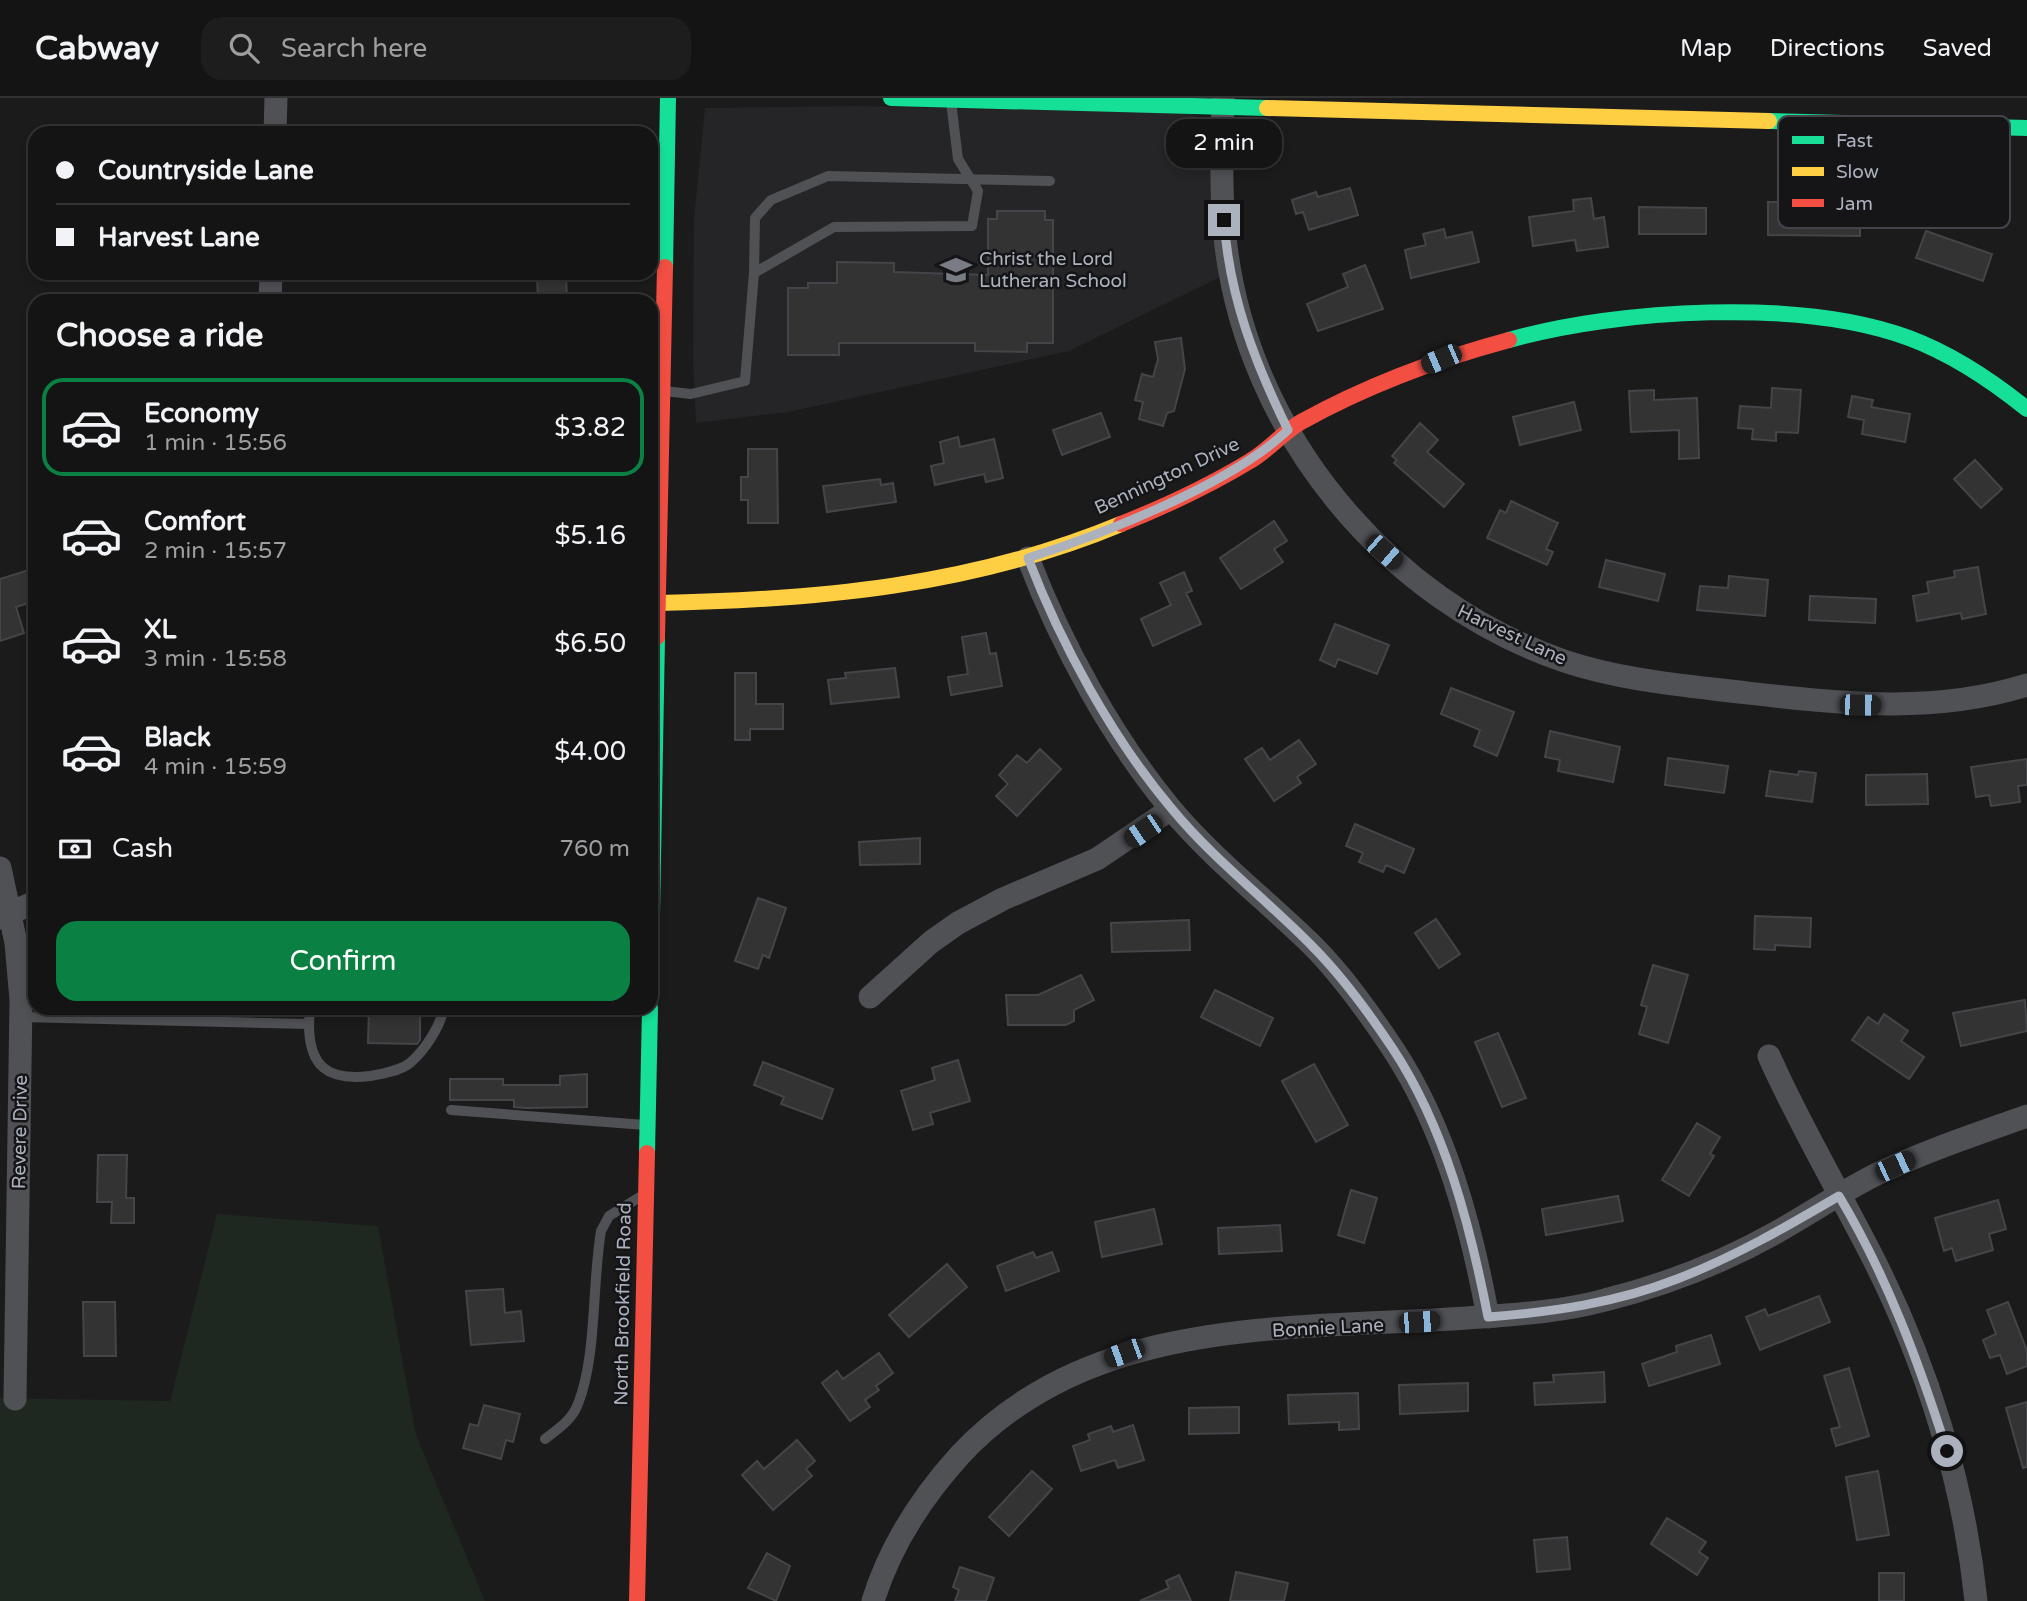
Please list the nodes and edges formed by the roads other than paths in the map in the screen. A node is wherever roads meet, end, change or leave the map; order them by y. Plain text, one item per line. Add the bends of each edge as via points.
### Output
1 (276, 98) edge
2 (668, 98) edge
3 (891, 98) edge
4 (951, 99) edge
5 (1223, 102) edge
6 (1778, 120) edge
7 (275, 126) edge
8 (970, 180) junction
9 (1050, 181) dead end
10 (754, 273) junction
11 (664, 391) junction
12 (2027, 409) edge
13 (1288, 430) junction
14 (1028, 558) junction
15 (658, 603) joint
16 (2027, 685) edge
17 (1171, 809) junction
18 (0, 867) edge
19 (28, 905) edge
20 (5, 915) edge
21 (870, 997) dead end
22 (310, 1015) edge
23 (441, 1015) edge
24 (650, 1015) edge
25 (22, 1017) junction
26 (309, 1024) junction
27 (1769, 1056) dead end
28 (451, 1110) dead end
29 (2027, 1116) edge
30 (648, 1126) junction
31 (647, 1194) junction
32 (1839, 1196) junction
33 (1488, 1317) junction
34 (15, 1399) dead end
35 (545, 1439) dead end
36 (637, 1601) edge
37 (873, 1601) edge
38 (1976, 1601) edge

1 - 7 street
2 - 11 street
3 - 4 street
4 - 5 street
4 - 8 lane via 958,159
5 - 6 street
5 - 13 street, Harvest Lane via 1222,193 1233,289 1261,376
8 - 9 lane
8 - 10 lane via 978,191 972,226 834,227
8 - 10 lane via 828,177 771,200 755,218
10 - 11 lane via 745,381 691,394
11 - 15 street
12 - 13 street, Bennington Drive via 1983,376 1909,338 1797,317 1683,312 1580,322 1489,343 1366,390
13 - 14 street, Bennington Drive via 1252,460 1177,499
13 - 16 street, Harvest Lane via 1357,524 1412,577 1451,607 1565,661 1645,681 1860,705 1938,703
14 - 15 street, Bennington Drive via 943,579 816,598
14 - 17 street via 1047,608 1079,667 1122,740
17 - 21 street via 1097,859 958,923
17 - 33 street via 1337,972 1395,1052 1451,1173
18 - 20 street, Revere Drive
19 - 20 street
20 - 25 street, Revere Drive
22 - 26 lane
23 - 26 lane via 431,1038 409,1064 385,1074 345,1079 321,1067 309,1047
24 - 30 street, North Brookfield Road
25 - 26 lane
25 - 34 street, Revere Drive
27 - 32 street
28 - 30 lane
29 - 32 street, Bonnie Lane via 1931,1150
30 - 31 street, North Brookfield Road
31 - 35 lane via 609,1216 601,1231 578,1404 567,1422
31 - 36 street, North Brookfield Road
32 - 33 street, Bonnie Lane via 1740,1252 1675,1280 1603,1301
32 - 38 street via 1875,1262 1929,1393 1957,1489
33 - 37 street, Bonnie Lane via 1273,1330 1174,1342 1124,1353 1078,1371 1022,1400 948,1468 905,1528

